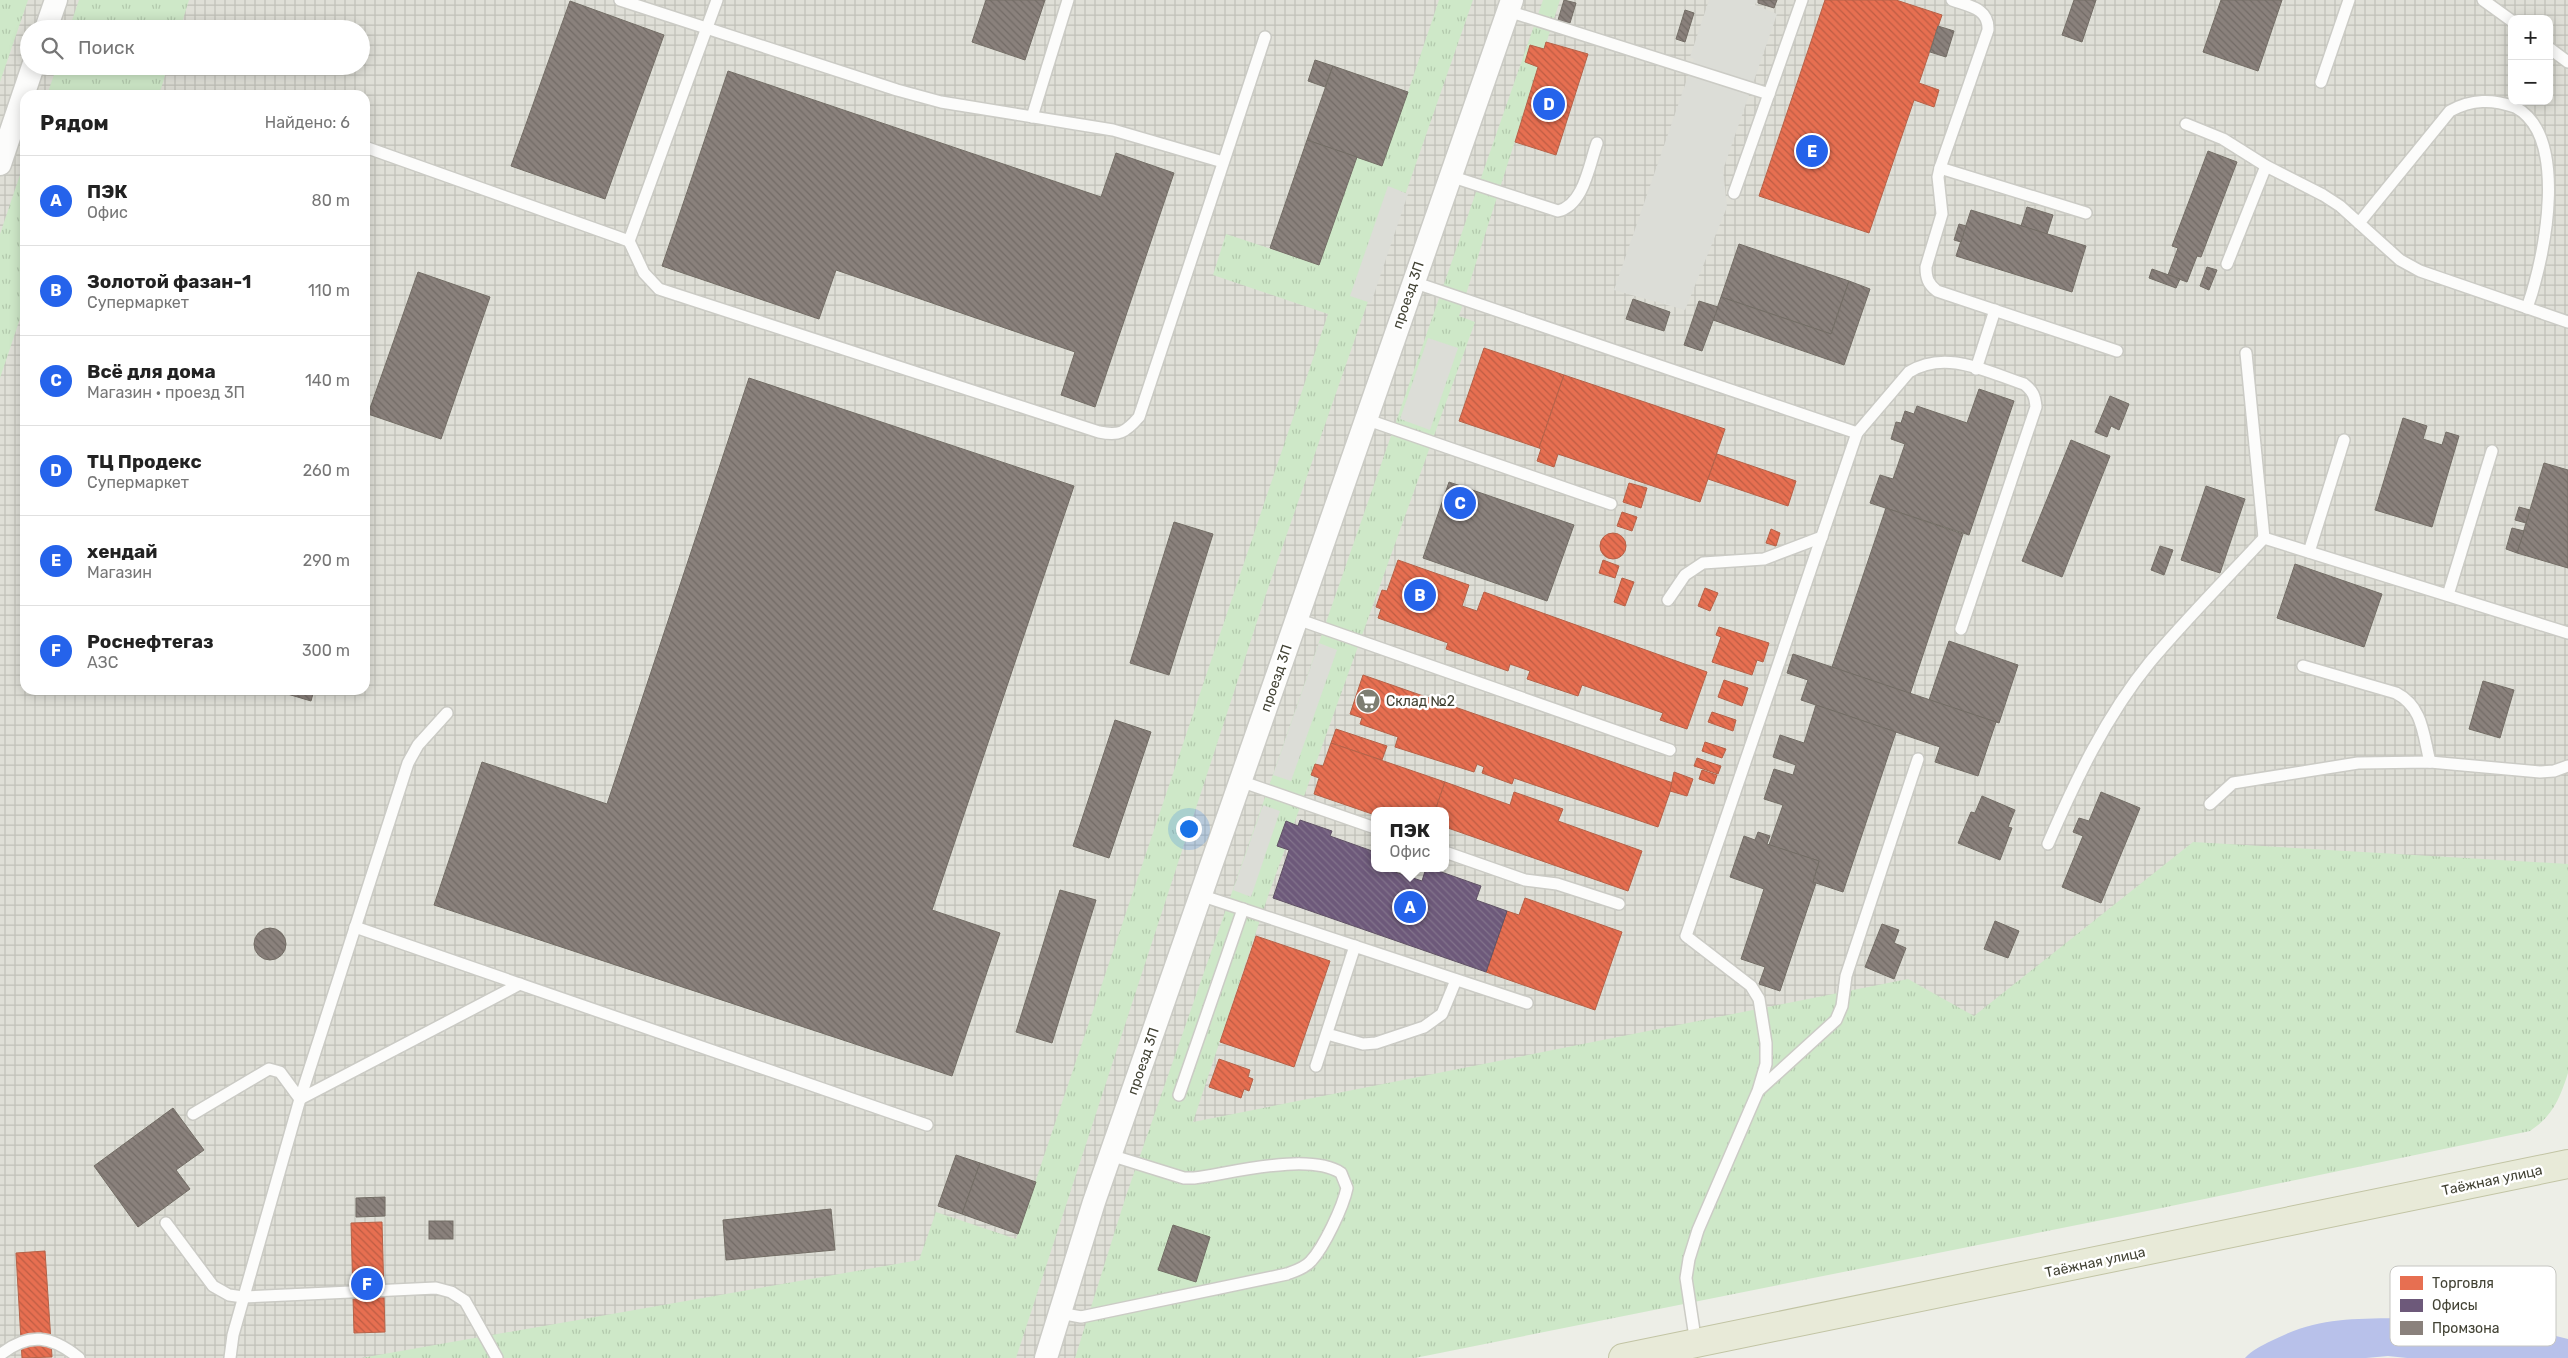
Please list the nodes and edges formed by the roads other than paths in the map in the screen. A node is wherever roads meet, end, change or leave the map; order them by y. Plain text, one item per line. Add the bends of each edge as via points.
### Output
1 (56, 0) edge
2 (620, 0) edge
3 (717, 0) edge
4 (1068, 0) edge
5 (1802, 0) edge
6 (1952, 0) edge
7 (2349, 0) edge
8 (2483, 0) edge
9 (1510, 6) edge
10 (2508, 18) edge
11 (49, 20) edge
12 (708, 29) junction
13 (1265, 37) dead end
14 (2553, 51) edge
15 (2568, 62) edge
16 (30, 75) edge
17 (2321, 82) dead end
18 (25, 90) edge
19 (1769, 94) junction
20 (20, 105) edge
21 (1032, 117) junction
22 (2186, 124) dead end
23 (2550, 130) dead end
24 (1597, 143) dead end
25 (370, 149) edge
26 (1223, 162) junction
27 (0, 164) edge
28 (2266, 166) junction
29 (1940, 168) junction
30 (1450, 176) junction
31 (1734, 193) dead end
32 (2560, 208) dead end
33 (2086, 213) dead end
34 (2358, 223) junction
35 (629, 241) junction
36 (2227, 264) dead end
37 (1413, 282) junction
38 (2526, 308) junction
39 (1994, 310) junction
40 (2568, 322) edge
41 (2117, 351) dead end
42 (2246, 353) dead end
43 (1976, 369) junction
44 (1365, 420) junction
45 (1857, 433) junction
46 (2344, 440) dead end
47 (2492, 451) dead end
48 (1611, 504) dead end
49 (1822, 536) junction
50 (2264, 538) junction
51 (2309, 552) junction
52 (2448, 595) junction
53 (1668, 600) dead end
54 (1297, 619) junction
55 (1961, 629) dead end
56 (2568, 633) edge
57 (2303, 666) dead end
58 (447, 713) dead end
59 (1670, 750) dead end
60 (1918, 759) dead end
61 (2430, 762) junction
62 (2568, 766) edge
63 (1240, 781) junction
64 (2210, 804) dead end
65 (1371, 827) edge
66 (2048, 844) dead end
67 (1449, 853) edge
68 (1200, 895) junction
69 (1619, 904) dead end
70 (1242, 909) junction
71 (355, 927) junction
72 (1355, 946) junction
73 (1456, 980) junction
74 (520, 984) junction
75 (1527, 1003) dead end
76 (1327, 1034) junction
77 (1316, 1066) dead end
78 (1758, 1091) junction
79 (1179, 1094) dead end
80 (300, 1099) junction
81 (193, 1114) dead end
82 (927, 1125) dead end
83 (1110, 1156) junction
84 (2568, 1164) edge
85 (166, 1223) dead end
86 (243, 1297) junction
87 (1060, 1312) junction
88 (1696, 1344) junction
89 (0, 1355) edge
90 (78, 1358) edge
91 (230, 1358) edge
92 (497, 1358) edge
93 (1046, 1358) edge
94 (1623, 1358) edge

1 - 11 street
2 - 12 lane
3 - 12 lane
4 - 21 lane
5 - 19 lane
6 - 29 lane via 1977,8 1988,21 1988,30
7 - 17 lane
8 - 10 lane
9 - 19 lane
9 - 30 street, проезд 3П
12 - 21 lane via 941,102
12 - 35 lane
13 - 26 lane
14 - 15 lane
16 - 18 street
19 - 31 lane
20 - 27 street
21 - 26 lane via 1113,130
22 - 28 lane via 2223,139
23 - 34 lane via 2537,118 2505,104 2474,101 2462,104 2441,121
24 - 30 lane via 1579,195 1567,209 1558,211
25 - 35 lane
26 - 35 lane via 1139,417 1127,430 1113,434 1089,429 658,289 644,273
28 - 34 lane via 2323,195
28 - 36 lane
29 - 33 lane
29 - 39 lane via 1942,214 1926,276 1937,291
30 - 37 street, проезд 3П
32 - 38 lane
34 - 38 lane via 2400,260 2420,271
37 - 44 street, проезд 3П
37 - 45 lane
38 - 40 lane
39 - 41 lane
39 - 43 lane
42 - 50 lane
43 - 45 lane via 1947,361 1919,365 1909,372
43 - 55 lane via 2024,384 2031,389 2036,407
44 - 48 lane
44 - 54 street, проезд 3П
45 - 49 lane
46 - 51 lane
47 - 52 lane
49 - 53 lane via 1764,559 1703,563 1685,575
49 - 78 lane via 1686,936 1751,986 1758,999 1766,1043 1766,1064
50 - 51 lane
50 - 66 lane via 2173,636 2130,689 2084,765
51 - 52 lane
52 - 56 lane
54 - 59 lane
54 - 63 street, проезд 3П
57 - 61 lane via 2396,693 2409,700 2417,711
58 - 71 lane via 418,746 408,763
60 - 78 lane via 1846,976 1840,1013
61 - 62 lane via 2540,772
61 - 64 lane via 2358,763 2243,780 2223,790
63 - 65 lane
63 - 68 street, проезд 3П
67 - 69 lane via 1525,880 1557,884
68 - 70 lane
68 - 83 street, проезд 3П
70 - 72 lane
70 - 79 lane
71 - 74 lane
71 - 80 lane
72 - 73 lane
72 - 76 lane
73 - 75 lane
73 - 76 lane via 1442,1014 1424,1027 1376,1043 1363,1044
74 - 80 lane
74 - 82 lane
76 - 77 lane
78 - 88 lane via 1698,1230 1689,1259 1686,1278
80 - 81 lane via 280,1072 269,1069
80 - 86 lane
83 - 87 street, проезд 3П
83 - 87 lane via 1184,1178 1290,1164 1322,1165 1341,1173 1347,1188 1321,1246 1303,1268 1081,1317
84 - 88 highway, Таёжная улица
85 - 86 lane via 213,1286 229,1295
86 - 91 lane
86 - 92 lane via 436,1288 465,1301
87 - 93 street, проезд 3П
88 - 94 highway, Таёжная улица
89 - 90 lane via 11,1346 47,1339 61,1344

